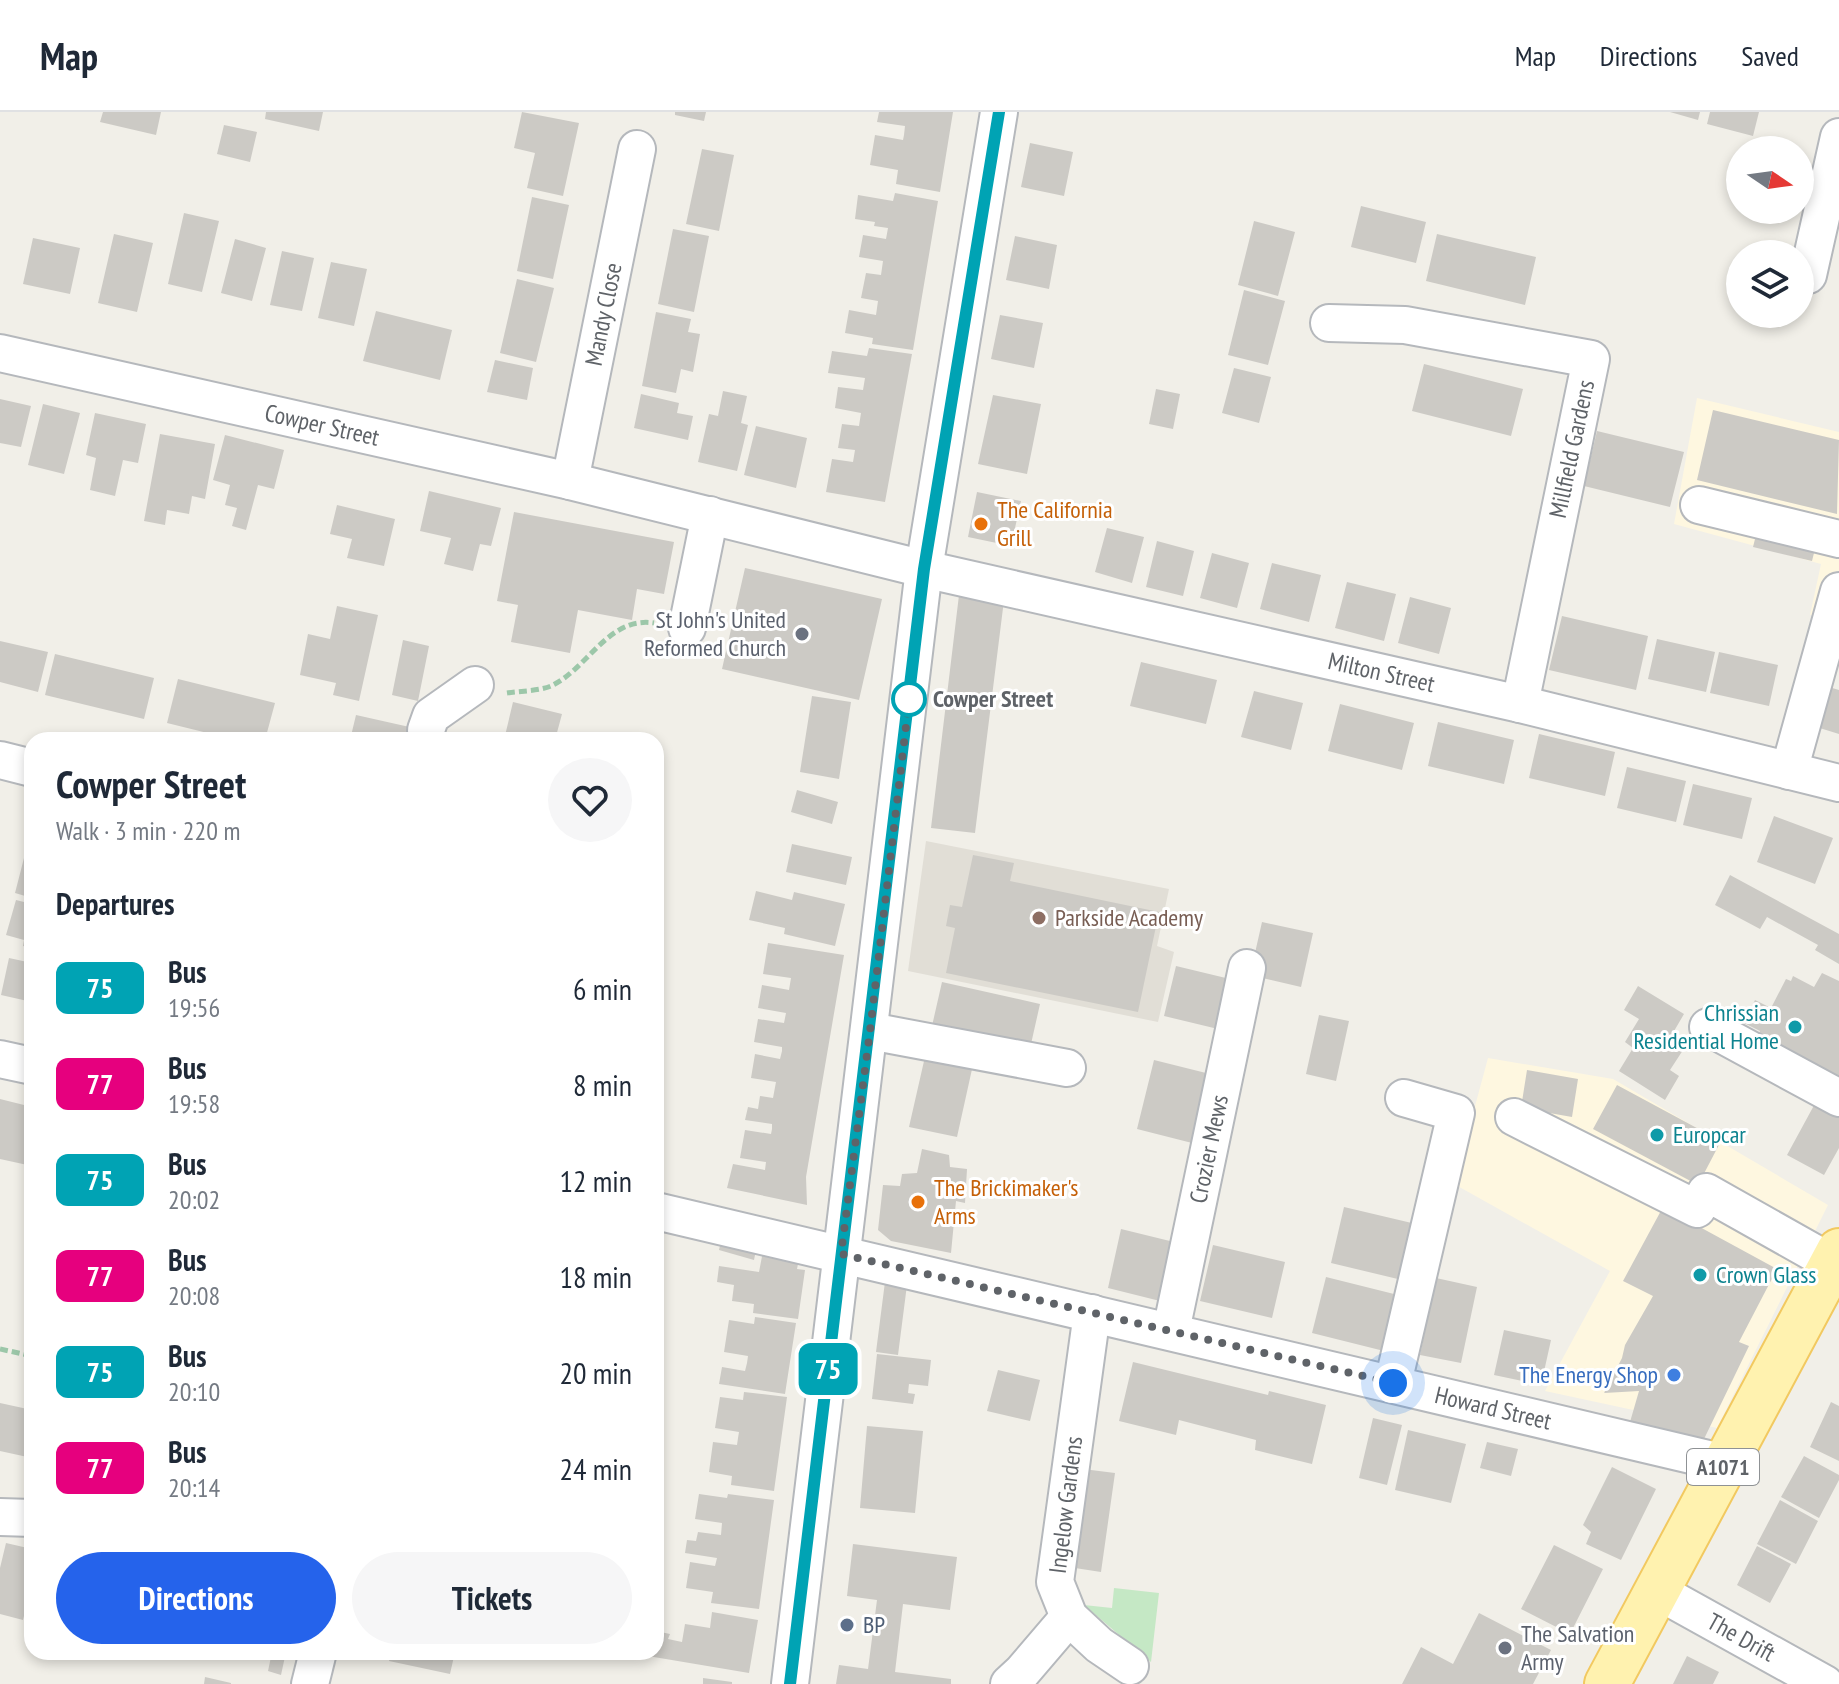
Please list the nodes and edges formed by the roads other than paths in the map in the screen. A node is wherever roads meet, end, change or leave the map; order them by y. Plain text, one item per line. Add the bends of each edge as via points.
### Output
1 (999, 112) edge
2 (1839, 137) edge
3 (637, 149) dead end
4 (1814, 248) edge
5 (1329, 323) dead end
6 (0, 353) edge
7 (570, 481) junction
8 (1699, 505) dead end
9 (710, 515) junction
10 (1839, 539) edge
11 (924, 569) junction
12 (1839, 591) edge
13 (687, 628) road end
14 (475, 685) road end
15 (1520, 704) junction
16 (426, 730) dead end
17 (1789, 771) junction
18 (1839, 783) edge
19 (1247, 968) dead end
20 (1708, 1027) dead end
21 (870, 1031) junction
22 (0, 1059) edge
23 (24, 1064) edge
24 (1067, 1068) dead end
25 (1404, 1098) dead end
26 (1839, 1098) edge
27 (1514, 1117) dead end
28 (664, 1213) edge
29 (841, 1254) junction
30 (1836, 1257) edge
31 (1092, 1313) junction
32 (1171, 1331) junction
33 (1393, 1383) junction
34 (1725, 1463) junction
35 (0, 1517) edge
36 (24, 1518) edge
37 (1659, 1592) junction
38 (1069, 1617) junction
39 (316, 1660) edge
40 (1130, 1666) dead end
41 (310, 1684) edge
42 (790, 1684) edge
43 (1009, 1684) edge
44 (1607, 1684) edge
45 (1825, 1684) edge

1 - 11 street
2 - 4 street
3 - 7 street, Mandy Close
5 - 15 street, Millfield Gardens via 1405,325 1591,359
6 - 7 street, Cowper Street
7 - 9 street, Cowper Street
8 - 10 street
9 - 11 street, Cowper Street
9 - 13 street
11 - 15 street, Milton Street
11 - 21 street
12 - 17 street
14 - 16 street via 431,716
15 - 17 street, Milton Street
17 - 18 street, Milton Street
19 - 32 street, Crozier Mews
20 - 26 street
21 - 24 street
21 - 29 street
22 - 23 street
25 - 33 street via 1456,1113
27 - 30 street via 1697,1209 1706,1192
28 - 29 street, Howard Street
29 - 31 street, Howard Street
29 - 42 street
30 - 34 main road, A1071
31 - 32 street, Howard Street
31 - 38 street, Ingelow Gardens via 1055,1582
32 - 33 street, Howard Street
33 - 34 street, Howard Street
34 - 37 main road, A1071
35 - 36 street
37 - 44 main road, A1071
37 - 45 street, The Drift
38 - 40 street, Ingelow Gardens
38 - 43 street
39 - 41 street

